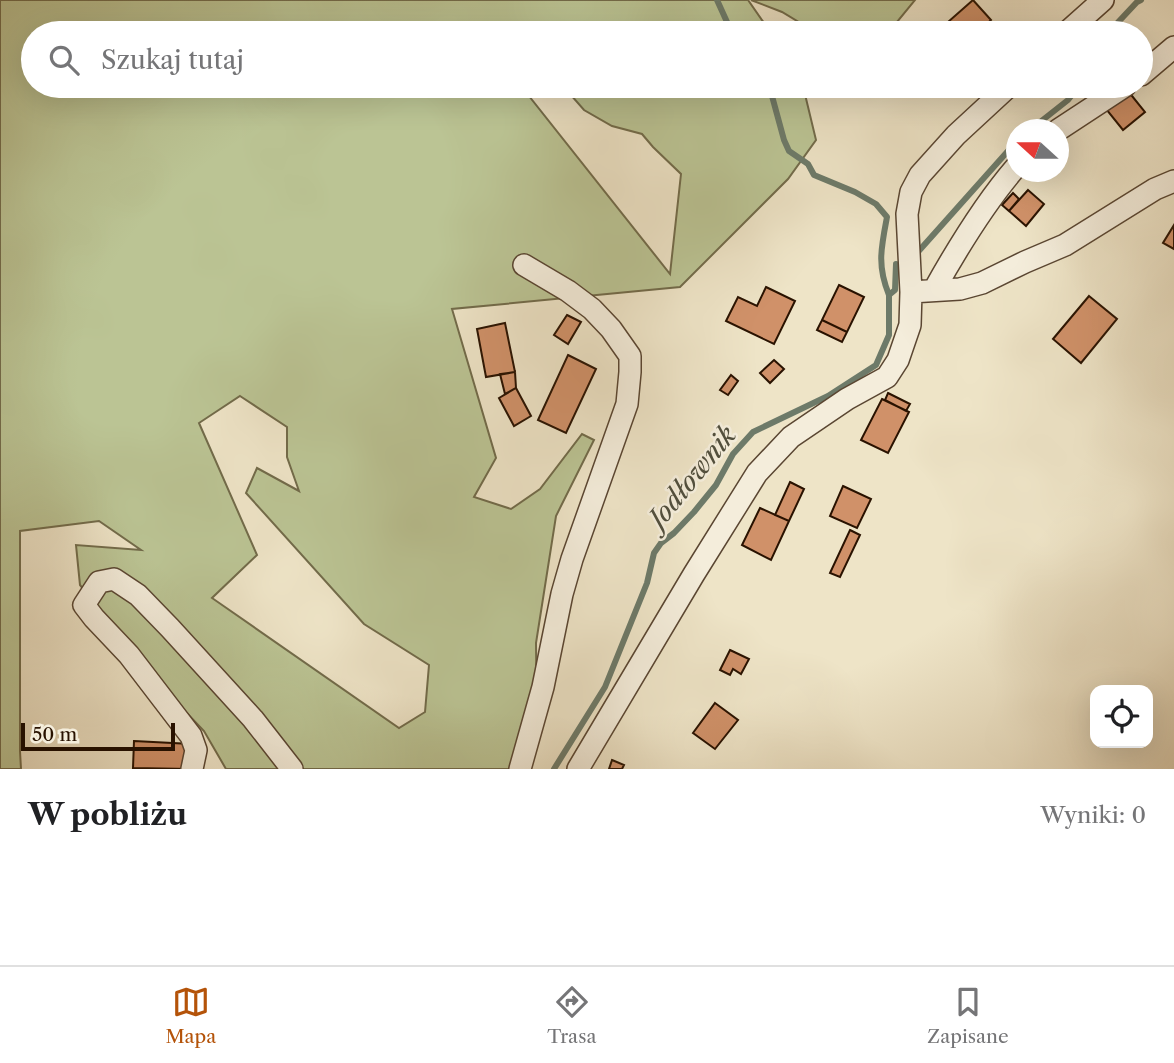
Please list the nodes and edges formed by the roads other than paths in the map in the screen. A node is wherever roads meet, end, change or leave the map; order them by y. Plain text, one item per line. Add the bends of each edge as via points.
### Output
1 (1103, 0) edge
2 (1079, 21) edge
3 (1174, 47) edge
4 (1153, 65) edge
5 (996, 98) edge
6 (1107, 98) edge
7 (1069, 123) edge
8 (1006, 180) edge
9 (1174, 181) edge
10 (524, 265) dead end
11 (934, 290) junction
12 (911, 292) junction
13 (192, 769) edge
14 (292, 769) edge
15 (520, 769) edge
16 (578, 769) edge

1 - 2 street
3 - 4 street
5 - 12 street via 956,135 911,192 907,214
6 - 7 street
8 - 11 street
9 - 11 street via 1155,188 1065,245 982,283
10 - 15 street via 592,309 630,356 631,372 628,404 562,594
11 - 12 street
12 - 16 street via 910,325 887,377 791,437 757,474
13 - 14 street via 197,750 191,736 84,605 99,582 114,579 138,595 253,719

